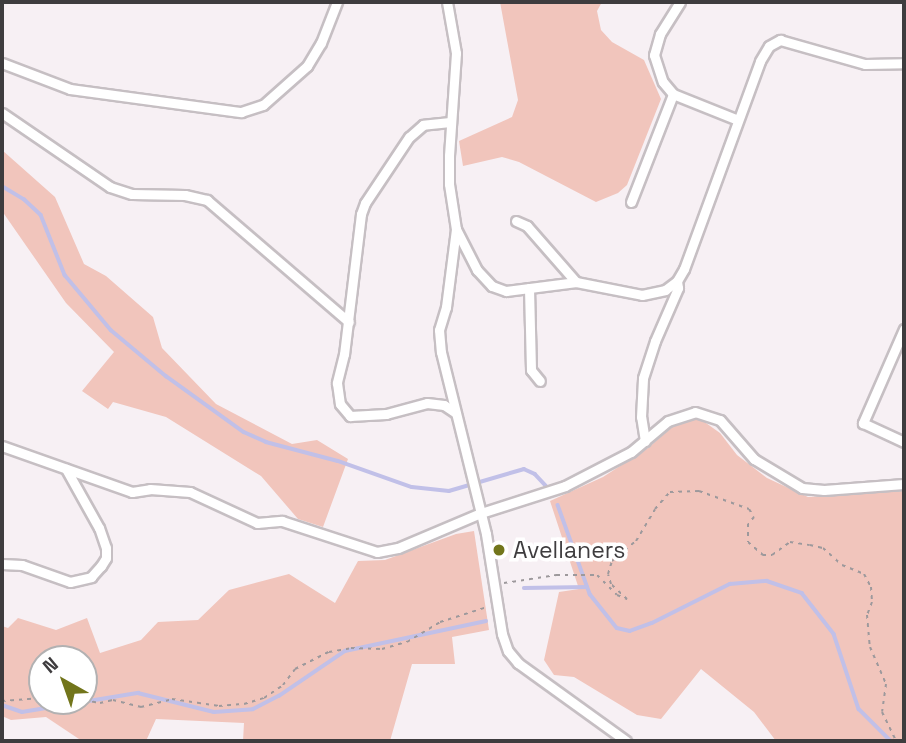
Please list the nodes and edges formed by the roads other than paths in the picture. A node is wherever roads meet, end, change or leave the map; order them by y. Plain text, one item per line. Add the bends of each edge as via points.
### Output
1 (337, 2) edge
2 (447, 2) edge
3 (680, 2) edge
4 (2, 63) edge
5 (904, 63) edge
6 (673, 94) junction
7 (2, 113) edge
8 (738, 120) junction
9 (450, 122) junction
10 (631, 202) dead end
11 (516, 221) dead end
12 (456, 229) junction
13 (677, 281) junction
14 (576, 282) junction
15 (529, 288) junction
16 (349, 322) junction
17 (904, 329) edge
18 (540, 381) dead end
19 (456, 413) junction
20 (645, 441) junction
21 (904, 442) edge
22 (2, 446) edge
23 (66, 469) junction
24 (904, 484) edge
25 (481, 513) junction
26 (2, 564) edge
27 (626, 741) edge

1 - 4 street via 307,66 263,105 241,112 70,89
2 - 9 street via 456,53
3 - 6 street via 660,34 654,55 663,82
5 - 8 street via 865,64 780,40 769,46 760,61
6 - 8 street
6 - 10 street
7 - 16 street via 110,187 132,194 207,200
8 - 13 street
9 - 12 street via 449,184
9 - 16 street via 423,125 409,137 365,203
11 - 14 street via 527,226
12 - 15 street via 477,270 492,286 506,291
12 - 19 street via 439,330
13 - 14 street via 665,290 642,295
13 - 20 street via 643,378
14 - 15 street
15 - 18 street via 531,370
16 - 19 street via 337,383 340,404 350,416 386,414 427,403
17 - 21 street via 863,423
19 - 25 street
20 - 24 street via 668,421 700,412 725,424 761,464 802,488
20 - 25 street via 565,486
22 - 23 street
23 - 25 street via 132,492 190,492 257,523 282,521 377,552 398,548
23 - 26 street via 99,528 106,548 101,566 91,577 70,582 22,565
25 - 27 street via 508,651

